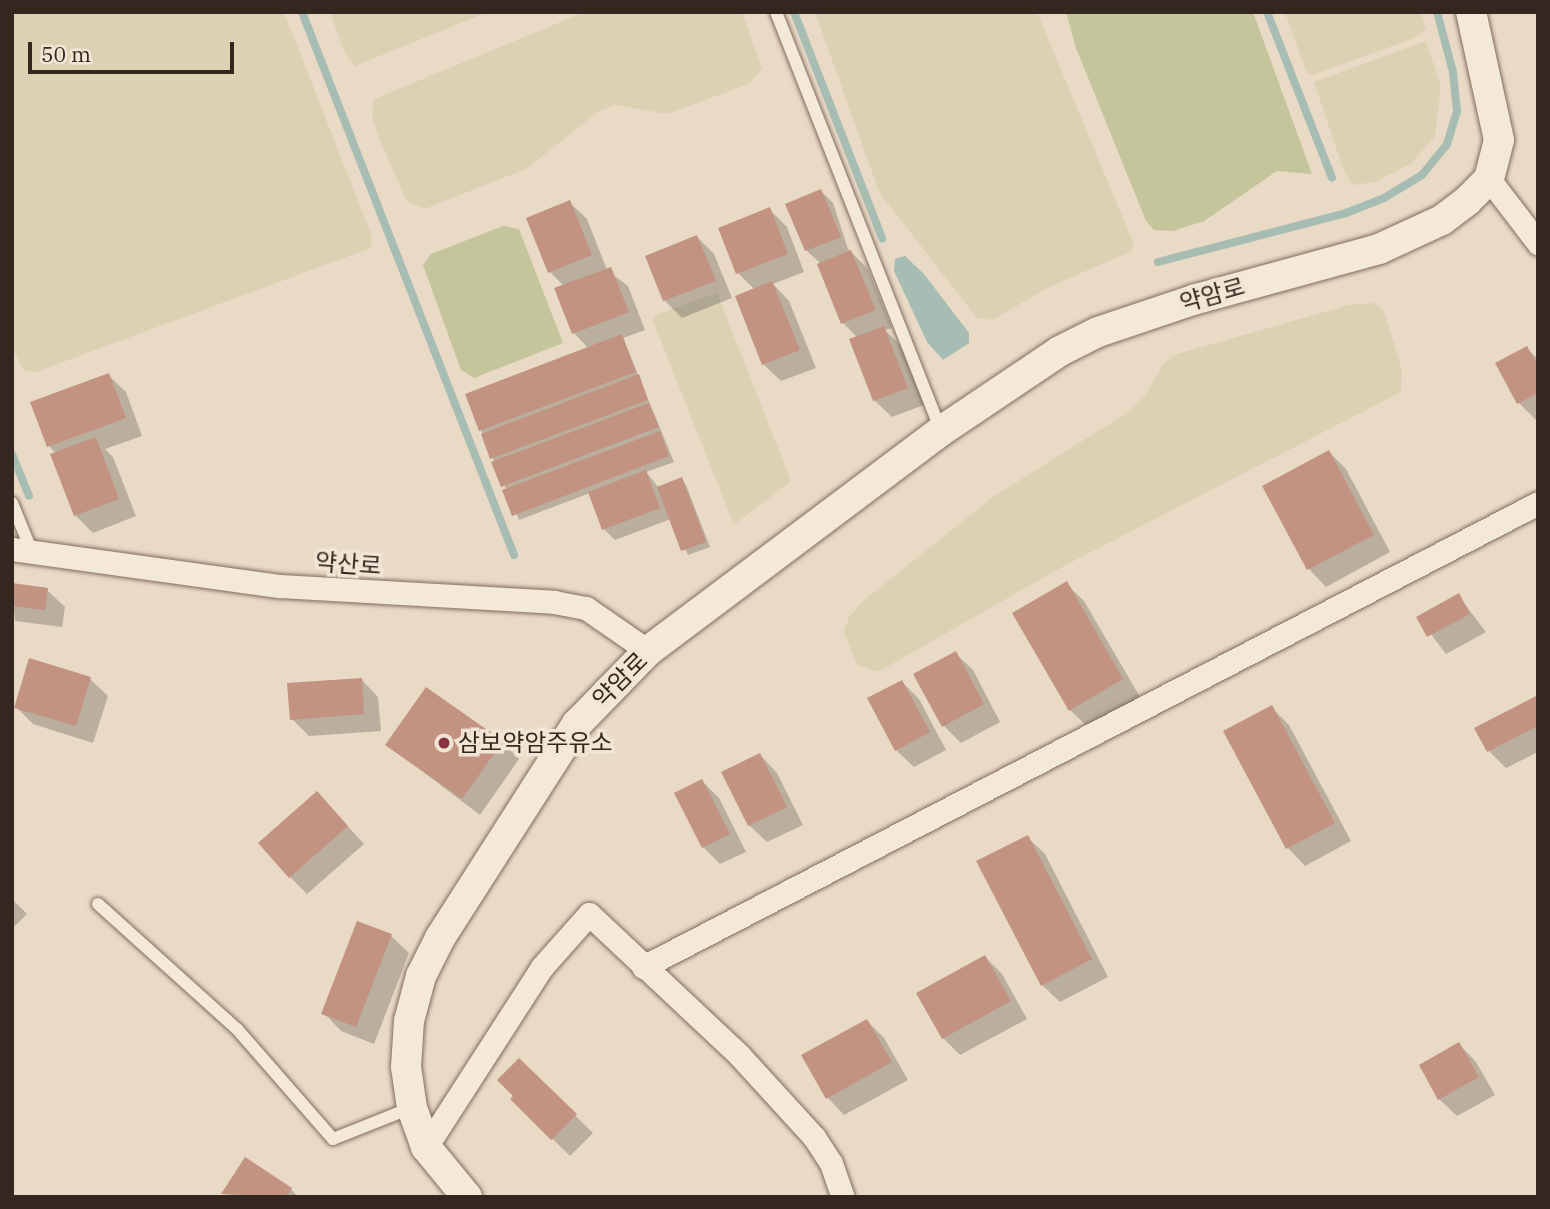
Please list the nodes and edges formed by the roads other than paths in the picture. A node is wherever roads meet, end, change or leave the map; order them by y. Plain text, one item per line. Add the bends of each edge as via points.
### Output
1 (776, 12) edge
2 (1471, 12) edge
3 (1489, 179) junction
4 (1538, 243) edge
5 (941, 431) junction
6 (12, 503) edge
7 (1538, 503) edge
8 (22, 551) edge
9 (648, 651) junction
10 (98, 904) dead end
11 (643, 967) junction
12 (412, 1108) junction
13 (426, 1147) junction
14 (467, 1197) edge
15 (843, 1197) edge

1 - 5 lane
2 - 3 street via 1498,122 1496,159
3 - 4 street
3 - 5 street, 약암로 via 1442,220 1379,249 1193,300 1098,332 1015,378
5 - 9 street, 약암로
6 - 8 lane, 약산로
7 - 11 street
8 - 9 street, 약산로 via 280,586 555,602 586,608
9 - 12 street, 약암로 via 577,724 440,938 421,976 408,1021 406,1067
10 - 12 lane via 237,1029 333,1139
11 - 13 street via 589,914 542,967
11 - 15 street via 740,1056 814,1137 831,1163
12 - 13 street, 약암로
13 - 14 street, 약암로

